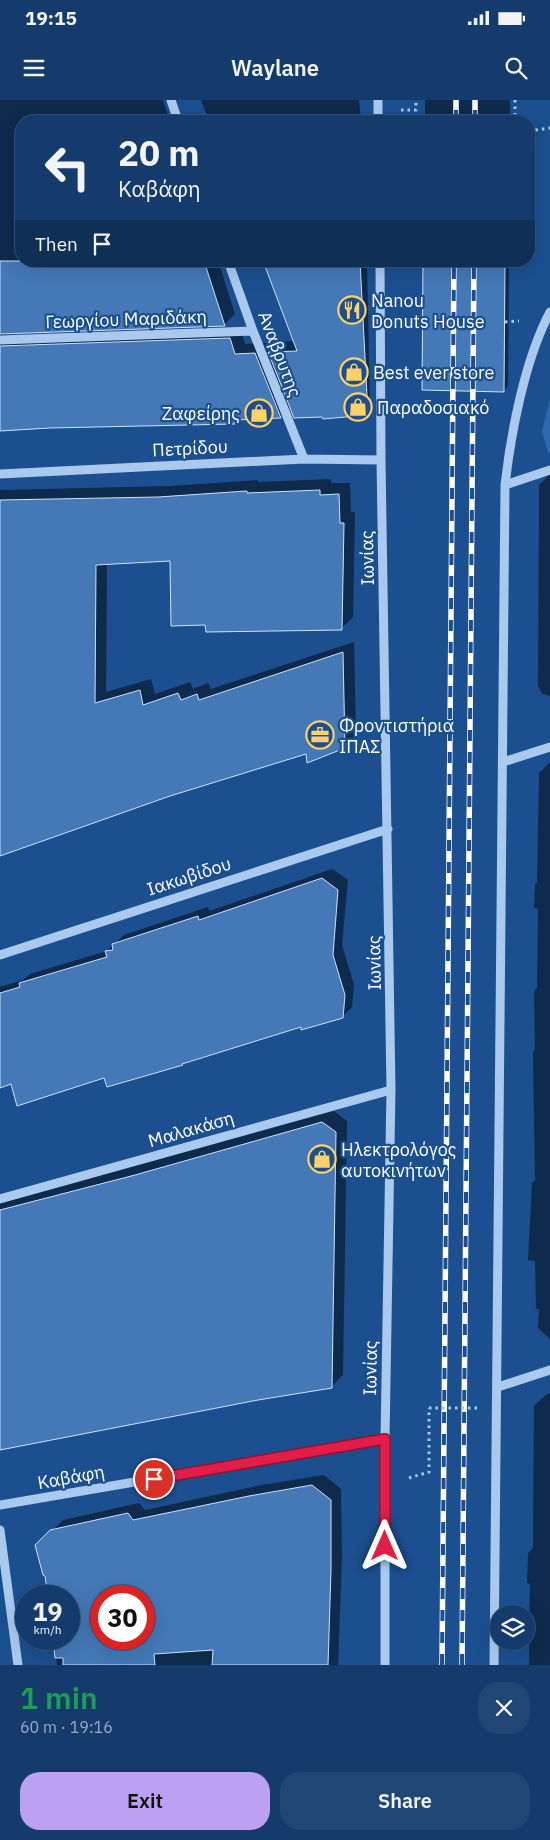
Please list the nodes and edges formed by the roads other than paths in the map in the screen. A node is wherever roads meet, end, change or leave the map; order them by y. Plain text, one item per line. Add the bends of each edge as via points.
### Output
1 (170, 100) edge
2 (378, 100) edge
3 (176, 115) edge
4 (378, 115) edge
5 (230, 267) edge
6 (380, 267) edge
7 (550, 312) edge
8 (253, 331) junction
9 (0, 340) edge
10 (304, 458) junction
11 (382, 460) junction
12 (550, 470) edge
13 (0, 474) edge
14 (505, 485) junction
15 (550, 747) edge
16 (503, 762) junction
17 (388, 829) junction
18 (0, 955) edge
19 (392, 1090) junction
20 (0, 1199) edge
21 (550, 1370) edge
22 (498, 1387) junction
23 (385, 1439) junction
24 (0, 1505) edge
25 (0, 1530) edge
26 (18, 1665) edge
27 (385, 1665) edge
28 (494, 1665) edge

1 - 3 street
2 - 4 street
5 - 8 street, Αναβρυτης
6 - 11 street, Ιωνίας
7 - 14 street via 527,372
8 - 9 street, Γεωργίου Μαριδάκη
8 - 10 street, Αναβρυτης
10 - 11 street, Πετρίδου
10 - 13 street, Πετρίδου
11 - 17 street, Ιωνίας
12 - 14 street
14 - 16 street
15 - 16 street
16 - 22 street
17 - 18 street, Ιακωβίδου
17 - 19 street, Ιωνίας
19 - 20 street, Μαλακάση
19 - 23 street, Ιωνίας
21 - 22 street
22 - 28 street
23 - 24 street, Καβάφη
23 - 27 street, Ιωνίας
25 - 26 street

